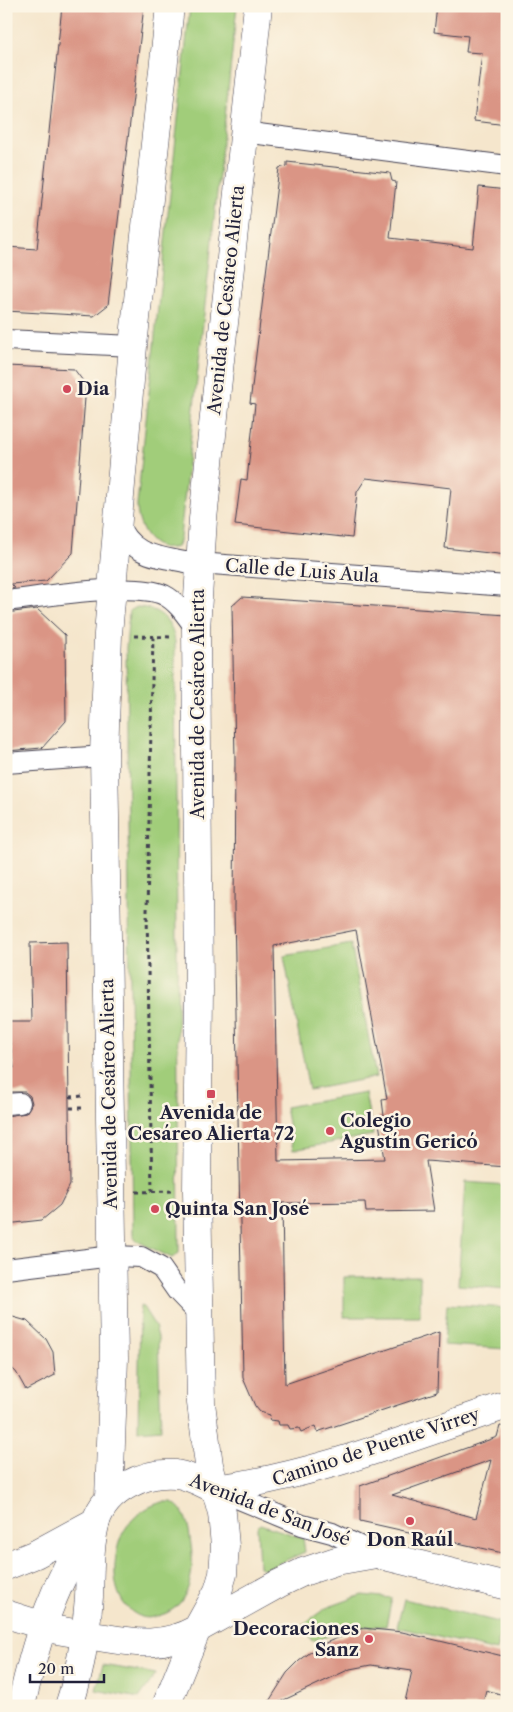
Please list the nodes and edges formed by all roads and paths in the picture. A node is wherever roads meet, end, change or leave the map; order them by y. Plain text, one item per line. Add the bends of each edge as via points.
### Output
1 (170, 6) edge
2 (258, 6) edge
3 (243, 132) junction
4 (507, 166) edge
5 (6, 340) edge
6 (133, 346) junction
7 (116, 519) junction
8 (200, 563) junction
9 (507, 586) edge
10 (110, 590) junction
11 (6, 601) edge
12 (196, 629) junction
13 (129, 636) dead end
14 (152, 636) junction
15 (166, 637) dead end
16 (104, 756) junction
17 (6, 764) edge
18 (84, 1096) dead end
19 (70, 1097) dead end
20 (70, 1108) dead end
21 (84, 1108) dead end
22 (178, 1191) dead end
23 (133, 1192) dead end
24 (152, 1192) junction
25 (112, 1256) junction
26 (6, 1269) edge
27 (199, 1314) junction
28 (507, 1405) edge
29 (215, 1490) junction
30 (103, 1510) junction
31 (376, 1554) junction
32 (6, 1566) edge
33 (507, 1586) edge
34 (6, 1614) edge
35 (42, 1626) junction
36 (197, 1630) junction
37 (86, 1635) junction
38 (22, 1706) edge
39 (69, 1706) edge
40 (166, 1706) edge

1 - 6 main road, Avenida de Cesáreo Alierta
2 - 3 main road, Avenida de Cesáreo Alierta
3 - 4 street
3 - 8 main road, Avenida de Cesáreo Alierta
5 - 6 street
6 - 7 main road, Avenida de Cesáreo Alierta
7 - 8 street, Calle de Luis Aula via 124,538 133,546 171,559
7 - 10 main road, Avenida de Cesáreo Alierta
8 - 9 street, Calle de Luis Aula
8 - 12 main road, Avenida de Cesáreo Alierta
10 - 11 street
10 - 12 street via 140,590 164,595 178,606
10 - 16 main road, Avenida de Cesáreo Alierta
12 - 27 main road, Avenida de Cesáreo Alierta
13 - 14 path
14 - 15 path
14 - 24 path via 147,912
16 - 17 street
16 - 25 main road, Avenida de Cesáreo Alierta
18 - 19 path
20 - 21 path
22 - 24 path
23 - 24 path
25 - 26 street
25 - 27 street via 141,1257 155,1262
25 - 30 main road, Avenida de Cesáreo Alierta via 114,1358
27 - 29 main road, Avenida de Cesáreo Alierta via 202,1418
28 - 29 main road, Camino de Puente Virrey via 314,1470
29 - 30 main road, Avenida de San José via 198,1480 165,1474 130,1484
29 - 31 street, Avenida de San José via 302,1525 332,1533
29 - 36 main road, Avenida de Cesáreo Alierta via 226,1546 223,1574 211,1606
30 - 32 main road, Avenida de San José via 32,1556
30 - 35 main road via 73,1555
30 - 37 main road, Avenida de Cesáreo Alierta via 90,1565
31 - 33 main road, Avenida de San José
31 - 36 main road, Avenida de San José via 303,1572
34 - 35 main road, Avenida de San José
35 - 37 main road, Avenida de San José
35 - 38 main road
36 - 37 main road, Avenida de San José via 175,1640 148,1644
36 - 40 main road, Avenida de Cesáreo Alierta
37 - 39 main road, Avenida de Cesáreo Alierta

